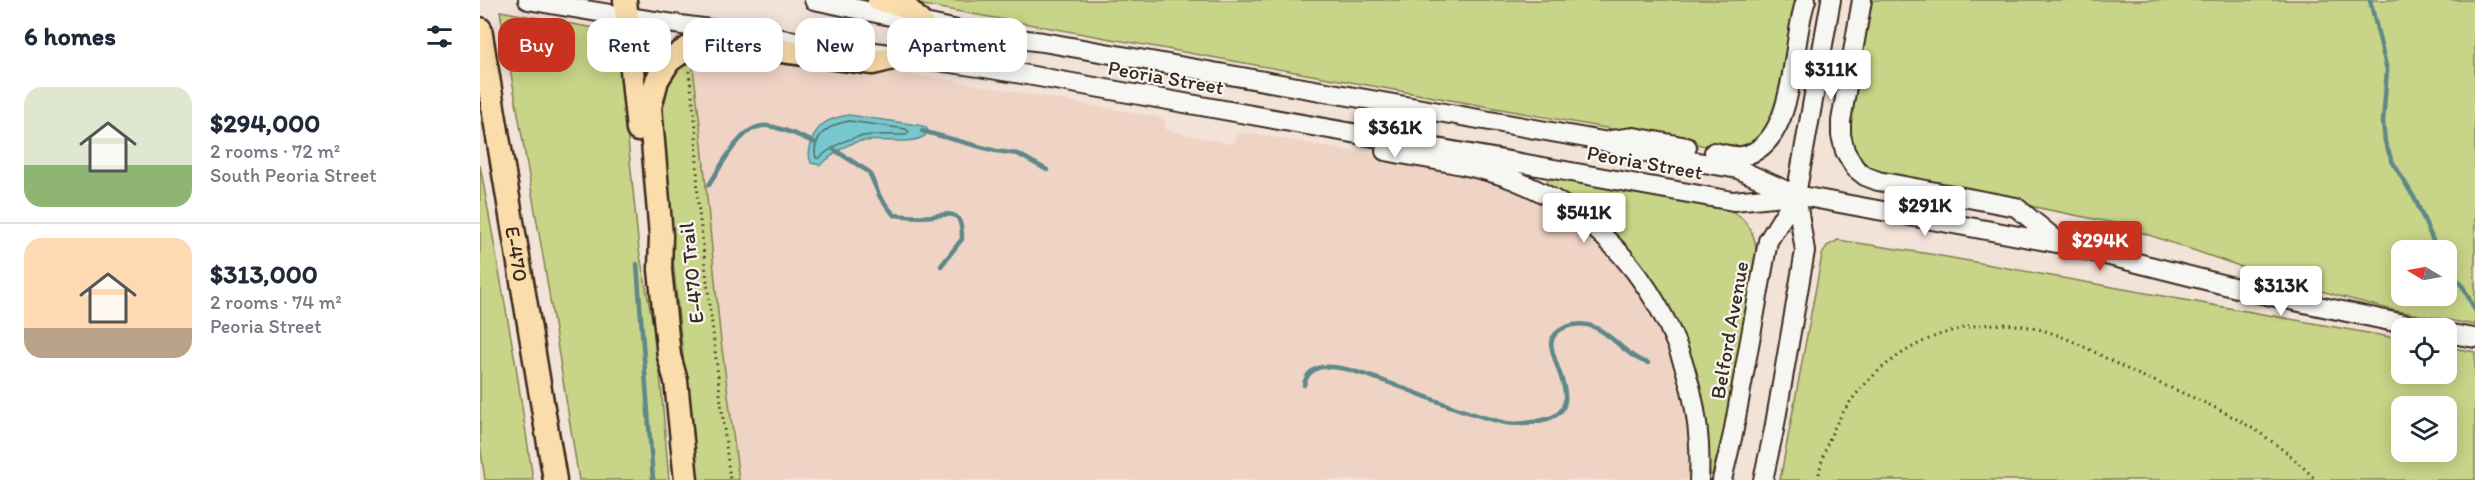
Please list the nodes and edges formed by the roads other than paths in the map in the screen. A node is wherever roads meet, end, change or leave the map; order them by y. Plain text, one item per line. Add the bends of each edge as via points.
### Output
1 (528, 0) edge
2 (814, 0) edge
3 (879, 0) edge
4 (1806, 0) edge
5 (1831, 0) edge
6 (1862, 0) edge
7 (626, 9) edge
8 (895, 18) edge
9 (916, 18) edge
10 (481, 37) edge
11 (1027, 40) edge
12 (887, 52) edge
13 (887, 60) edge
14 (1002, 72) edge
15 (1356, 134) junction
16 (1603, 141) junction
17 (1796, 195) junction
18 (2062, 244) junction
19 (660, 270) junction
20 (2391, 321) edge
21 (2457, 335) edge
22 (2475, 338) edge
23 (669, 356) junction
24 (555, 480) edge
25 (677, 480) edge
26 (686, 480) edge
27 (1699, 480) edge
28 (1722, 480) edge
29 (1763, 480) edge

1 - 7 main road, Peoria Street
2 - 8 main road, Peoria Street
3 - 9 highway via 904,6
4 - 16 main road via 1784,111 1776,131 1764,144 1736,156 1634,137
5 - 17 main road, Belford Avenue
6 - 18 main road via 1841,128 1845,151 1855,168 1878,182 2016,207
7 - 12 main road, Peoria Street
7 - 19 highway via 649,239
10 - 24 highway, E-470
11 - 16 main road, Peoria Street
13 - 19 highway via 873,63 714,42 692,46 674,56 657,80 650,106 661,236
14 - 15 main road, Peoria Street
15 - 17 main road, Peoria Street via 1733,201
15 - 27 main road via 1381,151 1484,170 1526,184 1564,206 1607,240 1650,293 1679,351 1698,424
16 - 17 main road, Peoria Street via 1630,150 1738,169
17 - 18 main road, Peoria Street
17 - 28 main road, Belford Avenue via 1768,241
17 - 29 main road, Belford Avenue via 1805,250
18 - 20 main road, Peoria Street via 2258,293
19 - 23 highway
21 - 22 main road
23 - 25 highway via 667,383
23 - 26 highway via 676,381

